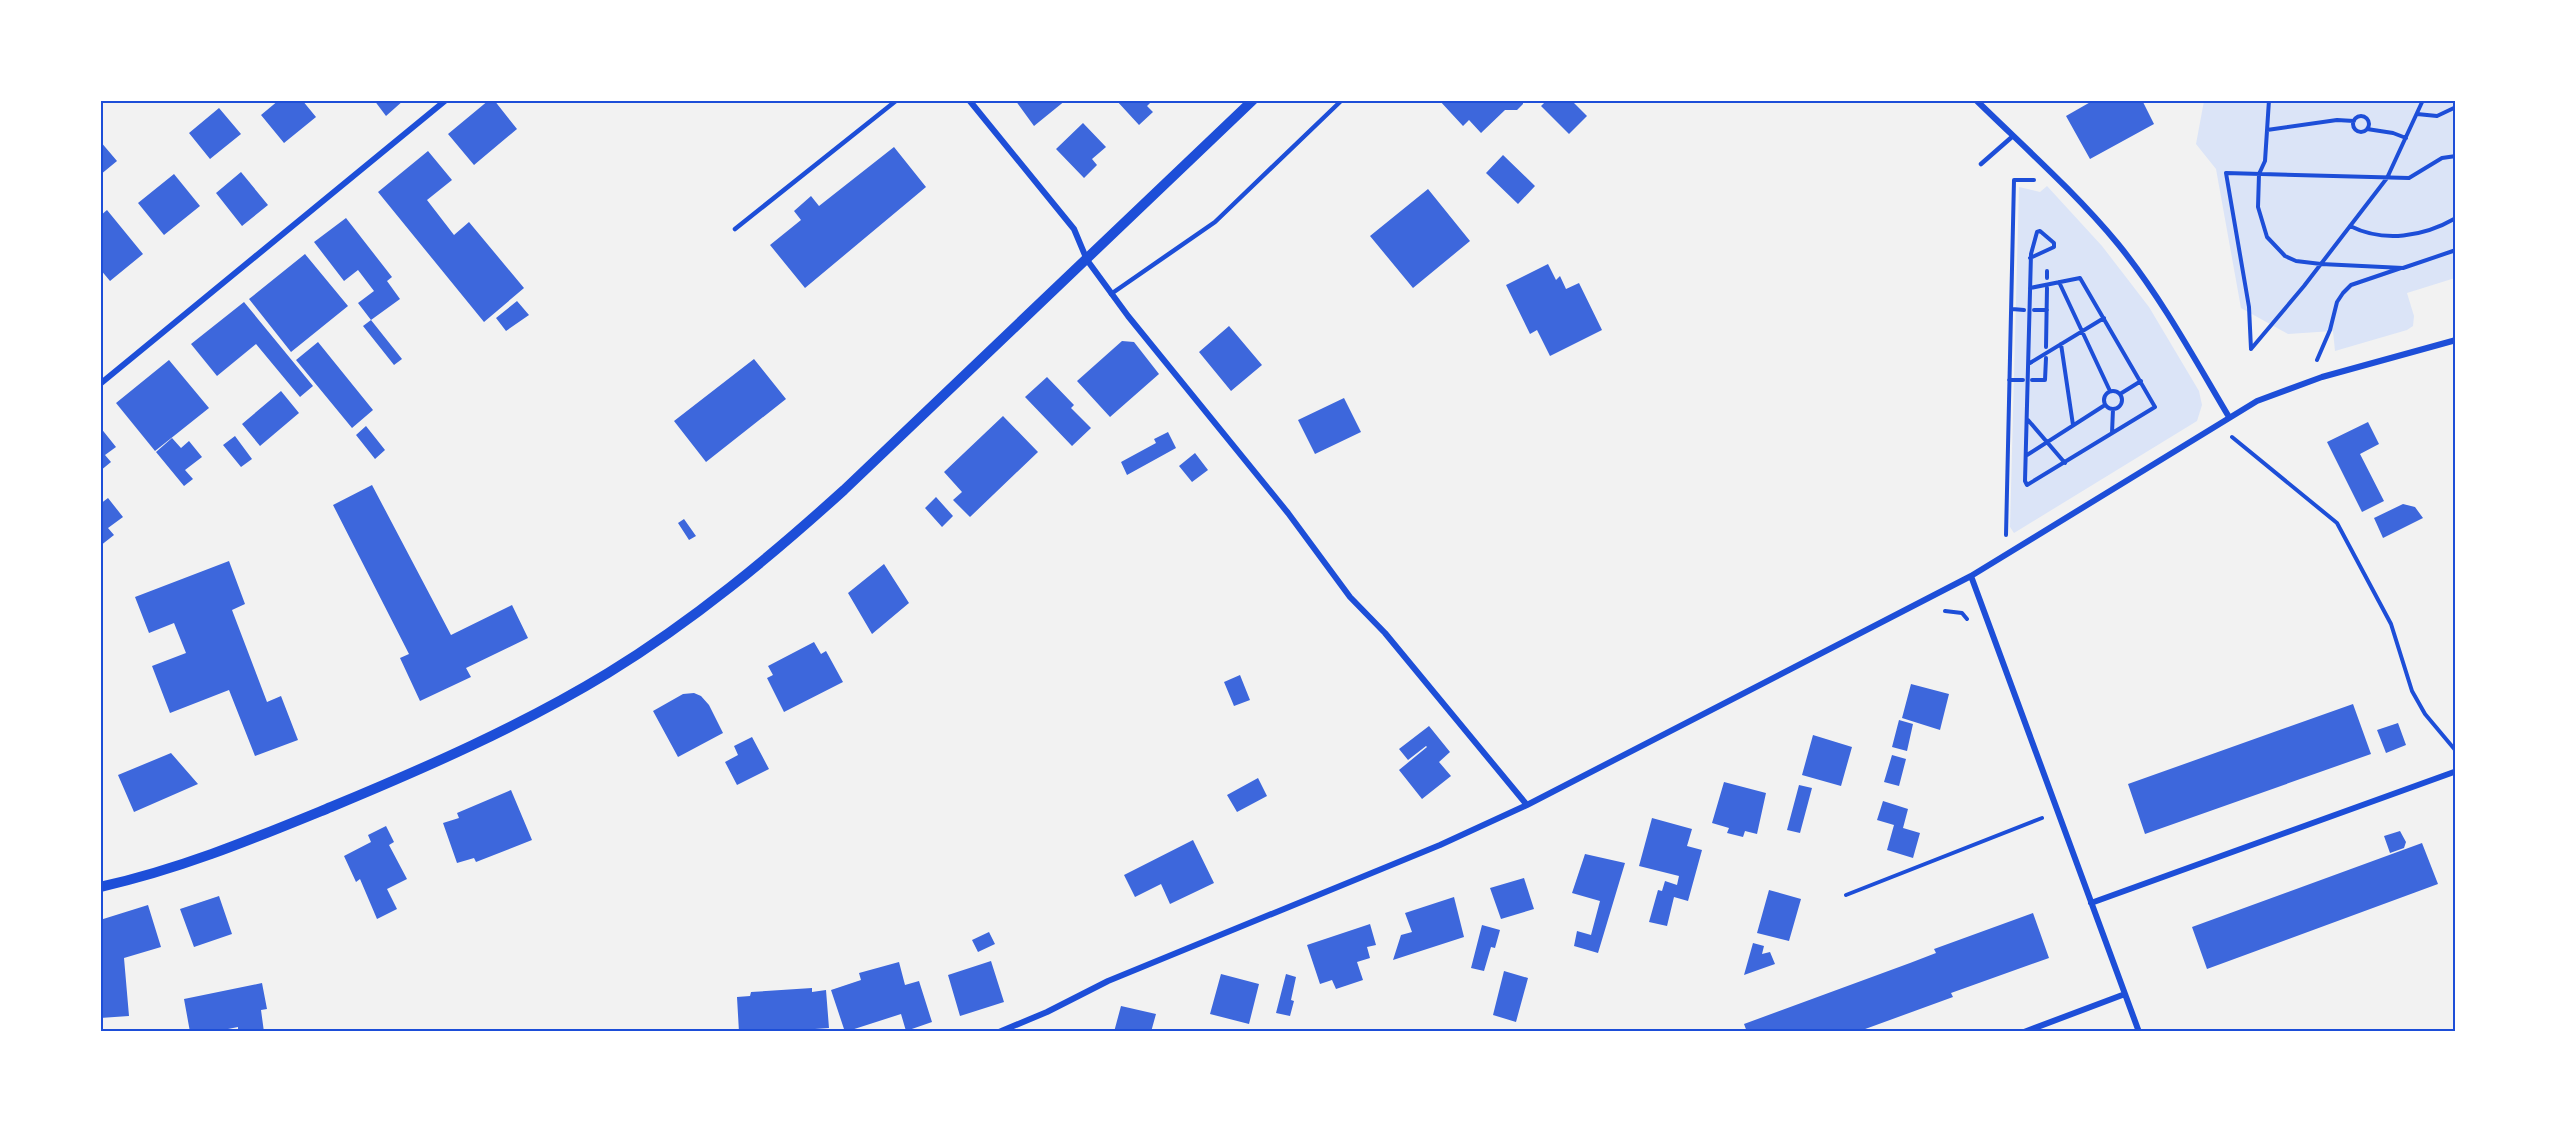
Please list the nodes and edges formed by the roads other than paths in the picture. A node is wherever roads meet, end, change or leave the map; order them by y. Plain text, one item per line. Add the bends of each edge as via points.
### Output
1 (446, 100) edge
2 (897, 100) edge
3 (969, 100) edge
4 (1253, 100) edge
5 (1342, 100) edge
6 (1976, 100) edge
7 (2013, 135) junction
8 (1981, 165) dead end
9 (735, 229) dead end
10 (1086, 260) junction
11 (1111, 294) junction
12 (2456, 340) edge
13 (100, 384) edge
14 (2229, 417) junction
15 (1971, 576) junction
16 (2454, 772) edge
17 (1527, 805) junction
18 (100, 887) edge
19 (2091, 903) junction
20 (2126, 994) junction
21 (999, 1032) edge
22 (2024, 1032) edge
23 (2139, 1032) edge

1 - 13 street
2 - 9 lane
3 - 10 street via 1074,229
4 - 10 street
5 - 11 lane via 1215,222
6 - 7 street
7 - 8 lane
7 - 14 street via 2117,244 2152,290
10 - 11 street
10 - 18 street via 787,542 723,593 608,673 553,704 382,786 232,848 145,877
11 - 17 street via 1288,513 1350,597 1385,633
12 - 14 street via 2292,387
14 - 15 street
15 - 17 street
15 - 19 street
16 - 19 street
17 - 21 street via 1440,845 1108,981
19 - 20 street
20 - 22 street
20 - 23 street

